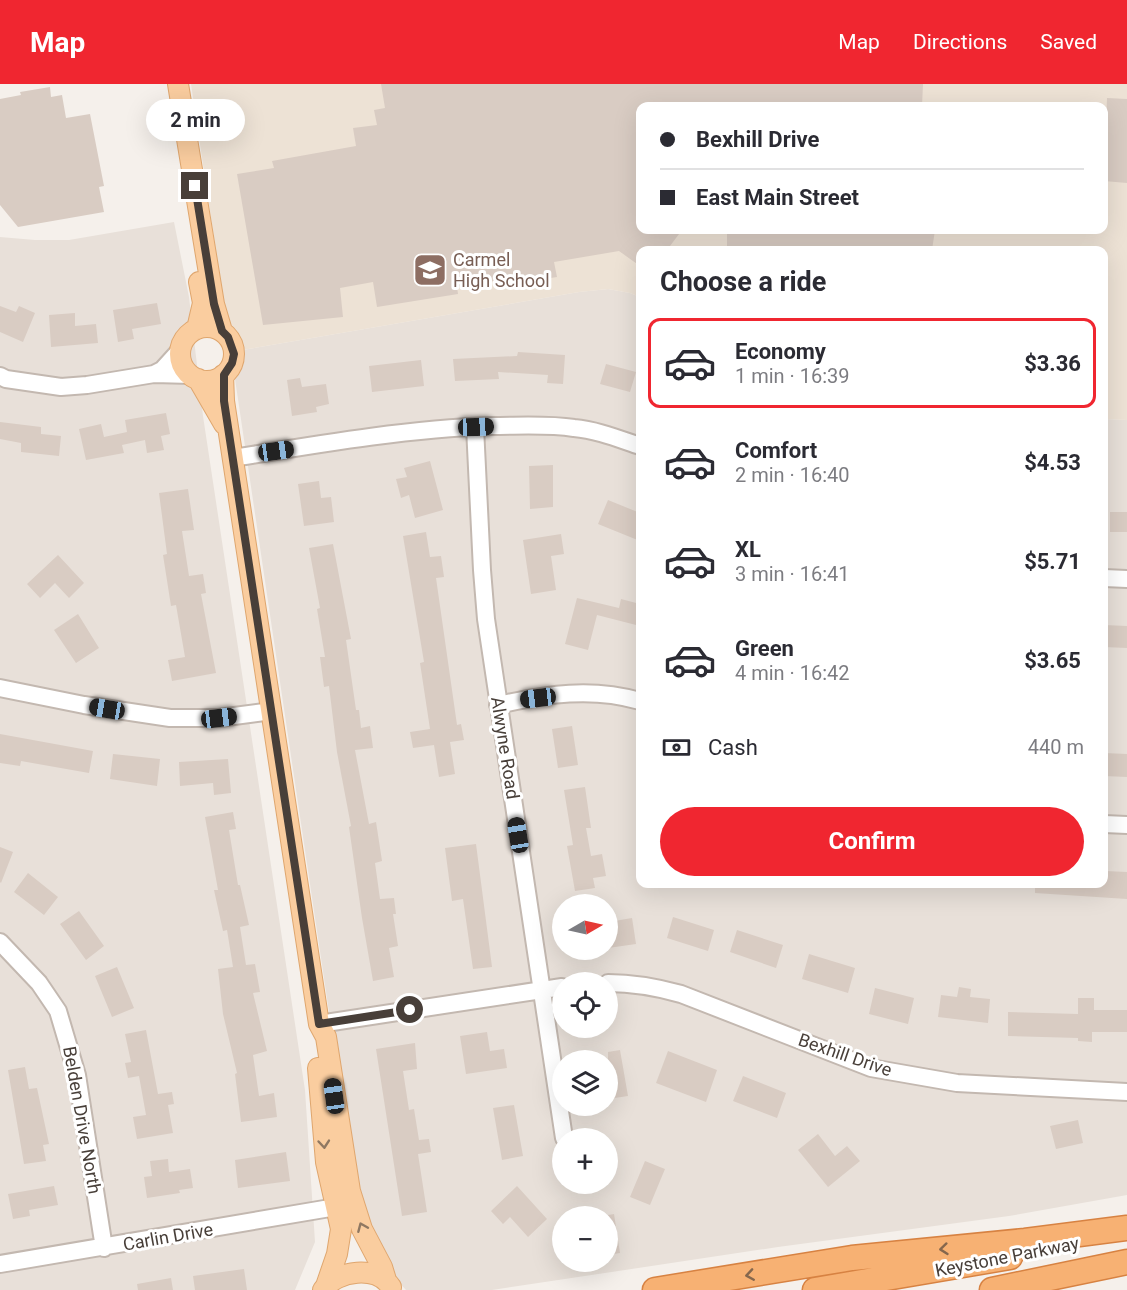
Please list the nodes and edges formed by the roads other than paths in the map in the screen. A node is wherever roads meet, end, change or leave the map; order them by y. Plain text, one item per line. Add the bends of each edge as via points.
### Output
1 (168, 84) edge
2 (178, 84) edge
3 (197, 329) junction
4 (222, 331) junction
5 (181, 349) junction
6 (154, 374) junction
7 (224, 375) junction
8 (0, 376) edge
9 (195, 377) junction
10 (476, 427) junction
11 (230, 434) junction
12 (636, 445) edge
13 (233, 458) junction
14 (1108, 578) edge
15 (1127, 579) edge
16 (0, 688) edge
17 (636, 700) edge
18 (498, 705) junction
19 (272, 711) junction
20 (1108, 824) edge
21 (1127, 825) edge
22 (0, 942) edge
23 (618, 983) edge
24 (552, 988) edge
25 (542, 990) junction
26 (319, 1024) junction
27 (1127, 1092) edge
28 (563, 1128) edge
29 (336, 1207) junction
30 (1127, 1230) edge
31 (104, 1248) junction
32 (1127, 1262) edge
33 (0, 1264) edge
34 (1127, 1268) edge
35 (389, 1285) edge
36 (325, 1288) edge
37 (655, 1290) edge
38 (814, 1290) edge
39 (992, 1290) edge
40 (1061, 1290) edge

1 - 3 main road via 203,303
2 - 4 main road via 214,304
3 - 4 main road
3 - 5 main road
4 - 7 main road via 234,354
5 - 6 street
5 - 9 main road via 184,367
6 - 8 street via 61,387
6 - 9 street
7 - 9 main road via 214,380
7 - 11 main road
9 - 11 main road
10 - 12 street via 576,428
10 - 13 street via 388,434
10 - 18 street, Alwyne Road via 482,570
11 - 13 main road
13 - 19 main road
14 - 15 street
16 - 19 street via 170,718 219,718
17 - 18 street via 595,692
18 - 25 street, Alwyne Road
19 - 26 main road
20 - 21 street
22 - 31 street, Belden Drive North via 39,983 58,1011 77,1076
23 - 27 street, Bexhill Drive via 681,994 871,1068 957,1083
24 - 25 street
25 - 26 street
25 - 28 street, Alwyne Road
26 -> 29 main road via 314,1037 326,1162
35 -> 26 main road via 362,1229 350,1191 326,1037
29 - 31 street, Carlin Drive
29 - 36 main road via 341,1229
30 -> 37 highway via 852,1258
30 - 38 highway, Keystone Parkway via 1026,1254
31 - 33 street, Carlin Drive
32 - 39 highway, Keystone Parkway
34 - 40 highway
35 - 36 main road via 373,1274 351,1273

